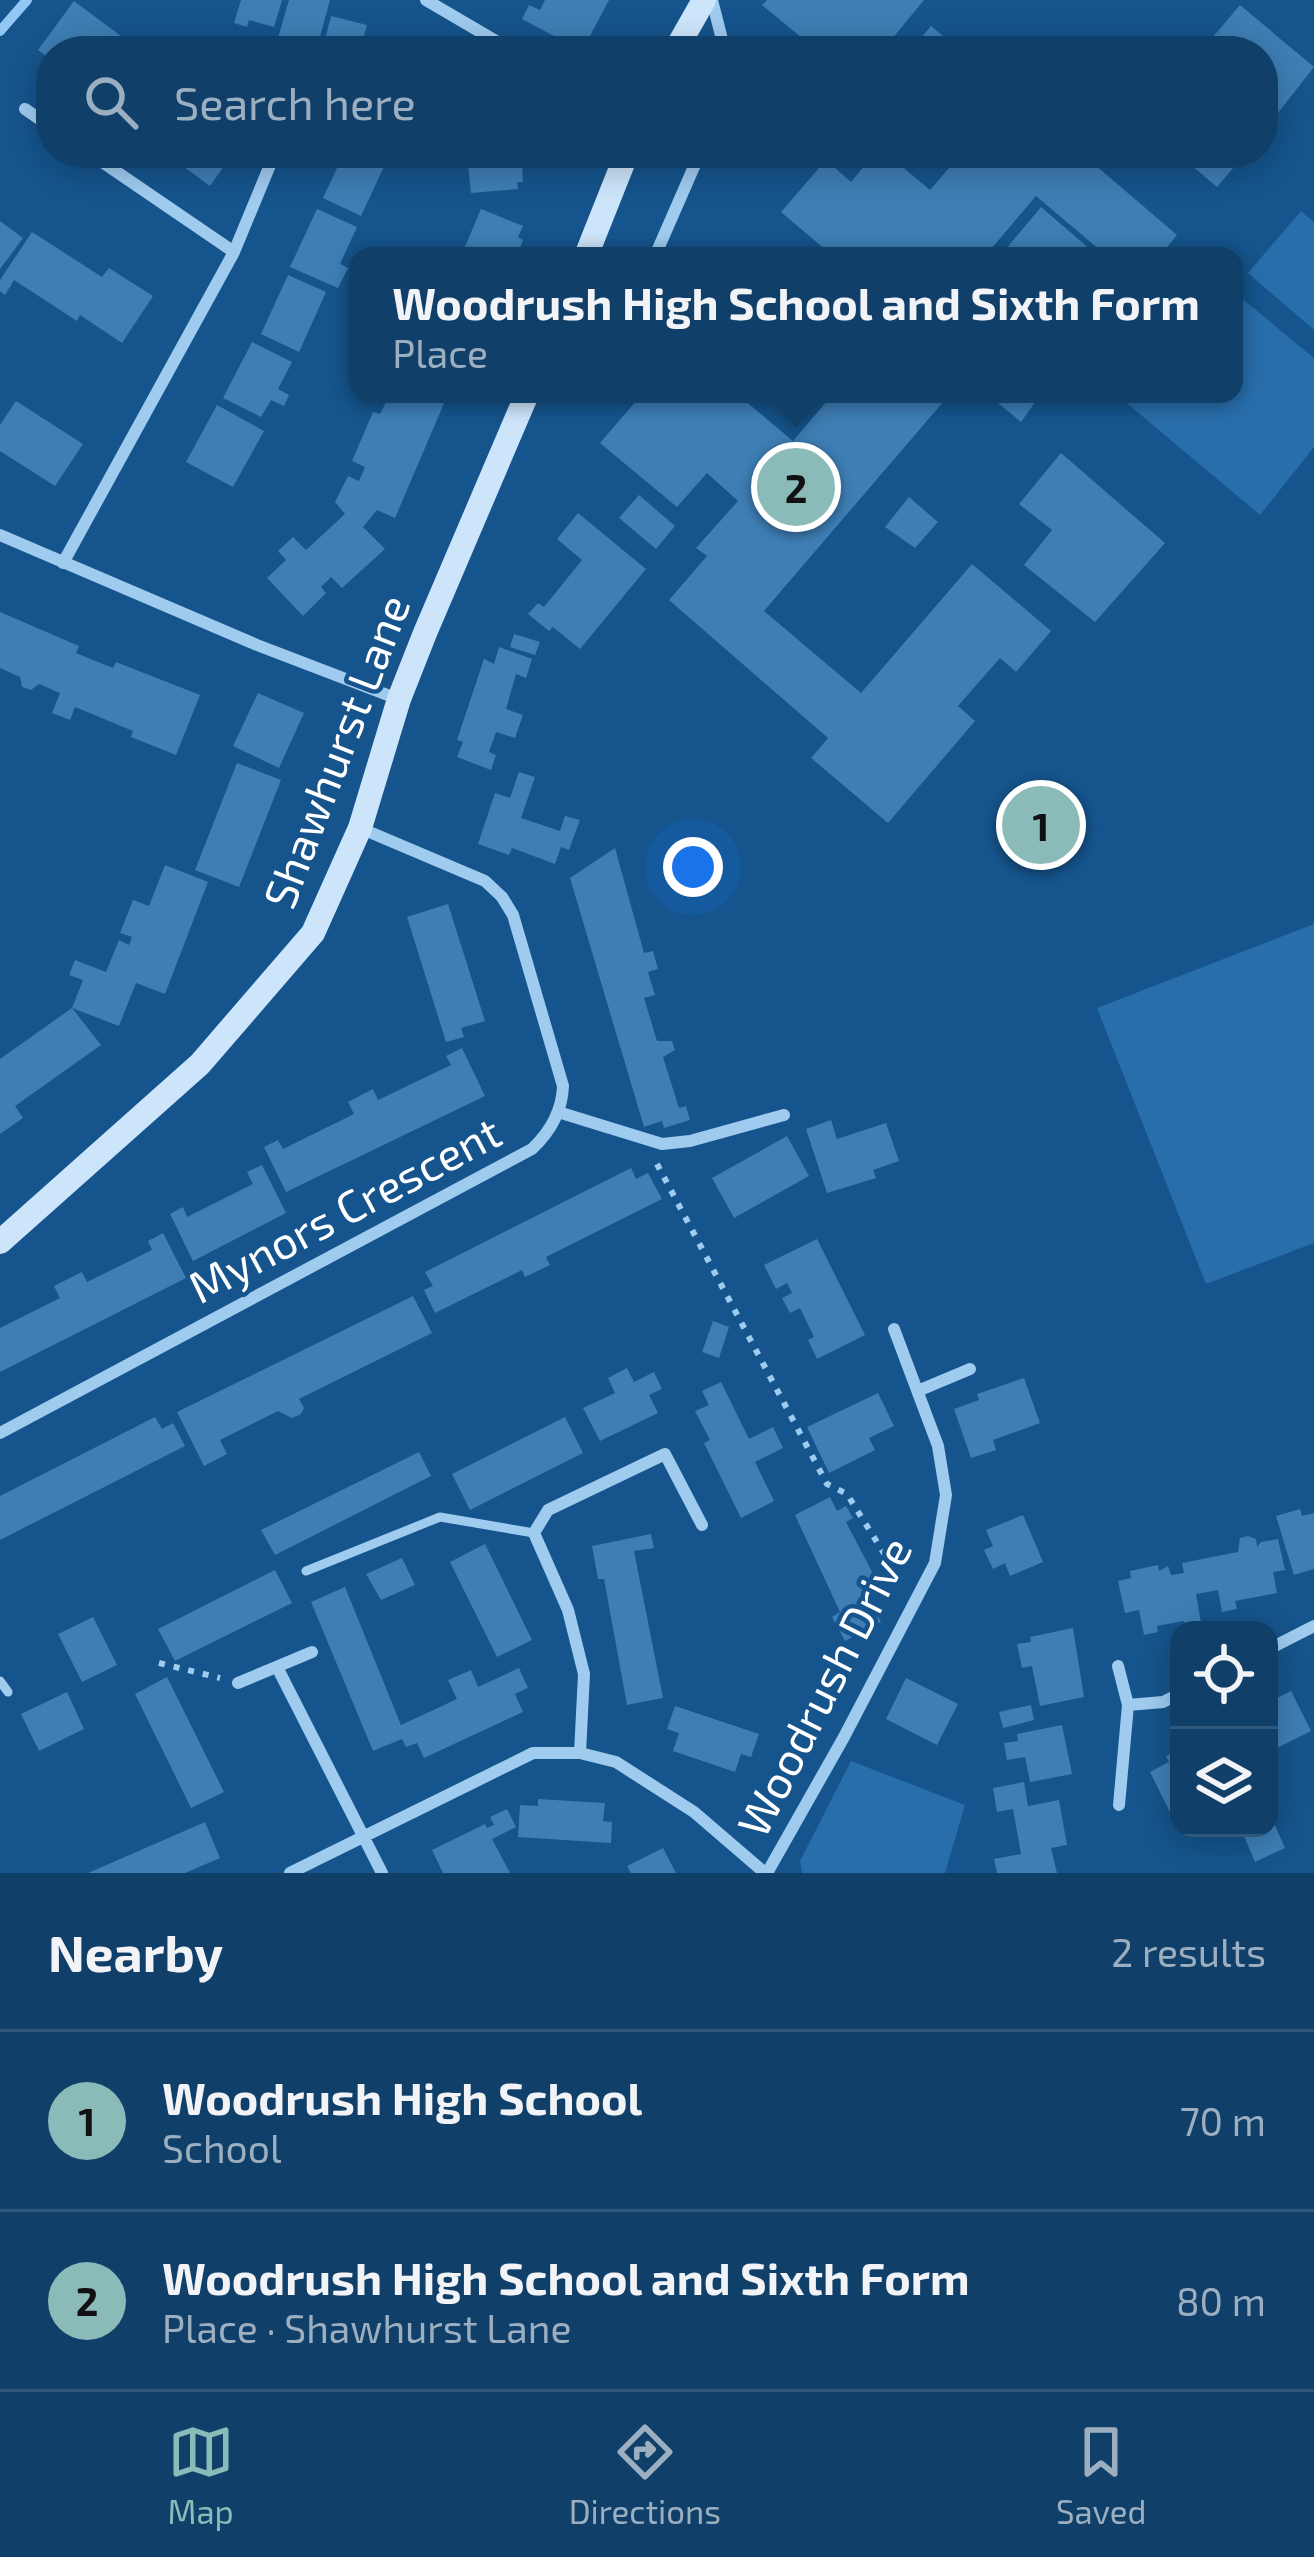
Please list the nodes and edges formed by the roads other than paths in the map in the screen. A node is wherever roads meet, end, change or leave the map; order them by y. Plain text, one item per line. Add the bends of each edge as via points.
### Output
1 (426, 0) edge
2 (708, 0) edge
3 (487, 36) edge
4 (685, 36) edge
5 (720, 36) edge
6 (25, 110) dead end
7 (36, 117) edge
8 (111, 168) edge
9 (269, 168) edge
10 (621, 168) edge
11 (693, 168) edge
12 (590, 247) edge
13 (659, 247) edge
14 (234, 252) junction
15 (523, 403) edge
16 (0, 536) edge
17 (63, 563) junction
18 (399, 699) junction
19 (360, 828) junction
20 (558, 1112) junction
21 (784, 1115) dead end
22 (0, 1242) edge
23 (894, 1329) dead end
24 (970, 1369) dead end
25 (920, 1390) junction
26 (0, 1433) edge
27 (702, 1525) dead end
28 (534, 1533) junction
29 (306, 1571) dead end
30 (1314, 1627) edge
31 (1278, 1645) edge
32 (312, 1652) dead end
33 (1118, 1666) dead end
34 (277, 1667) junction
35 (0, 1681) edge
36 (238, 1683) road end
37 (8, 1692) dead end
38 (1170, 1698) edge
39 (1128, 1705) junction
40 (580, 1753) junction
41 (1120, 1805) dead end
42 (364, 1837) junction
43 (290, 1873) edge
44 (382, 1873) edge
45 (766, 1873) edge

1 - 3 street
2 - 4 street
2 - 5 street
6 - 7 street
8 - 14 street
9 - 14 street
10 - 12 street
11 - 13 street
14 - 17 street
15 - 18 street, Shawhurst Lane
16 - 17 street
17 - 18 street
18 - 19 street, Shawhurst Lane
19 - 20 street, Mynors Crescent via 484,880 502,897 557,1057
19 - 22 street, Shawhurst Lane via 314,933 200,1064
20 - 21 street via 662,1144
20 - 26 street, Mynors Crescent via 532,1149
23 - 25 street, Woodrush Drive
24 - 25 street
25 - 45 street, Woodrush Drive via 946,1495 935,1563
27 - 28 street via 664,1454 548,1510
28 - 29 lane via 440,1517
28 - 40 street via 568,1610 584,1674
30 - 31 street
32 - 34 street
33 - 39 street
34 - 36 street
34 - 42 street
35 - 37 lane
38 - 39 street
39 - 41 street
40 - 42 street via 532,1753
40 - 45 street via 616,1762 675,1799
42 - 43 street
42 - 44 street

